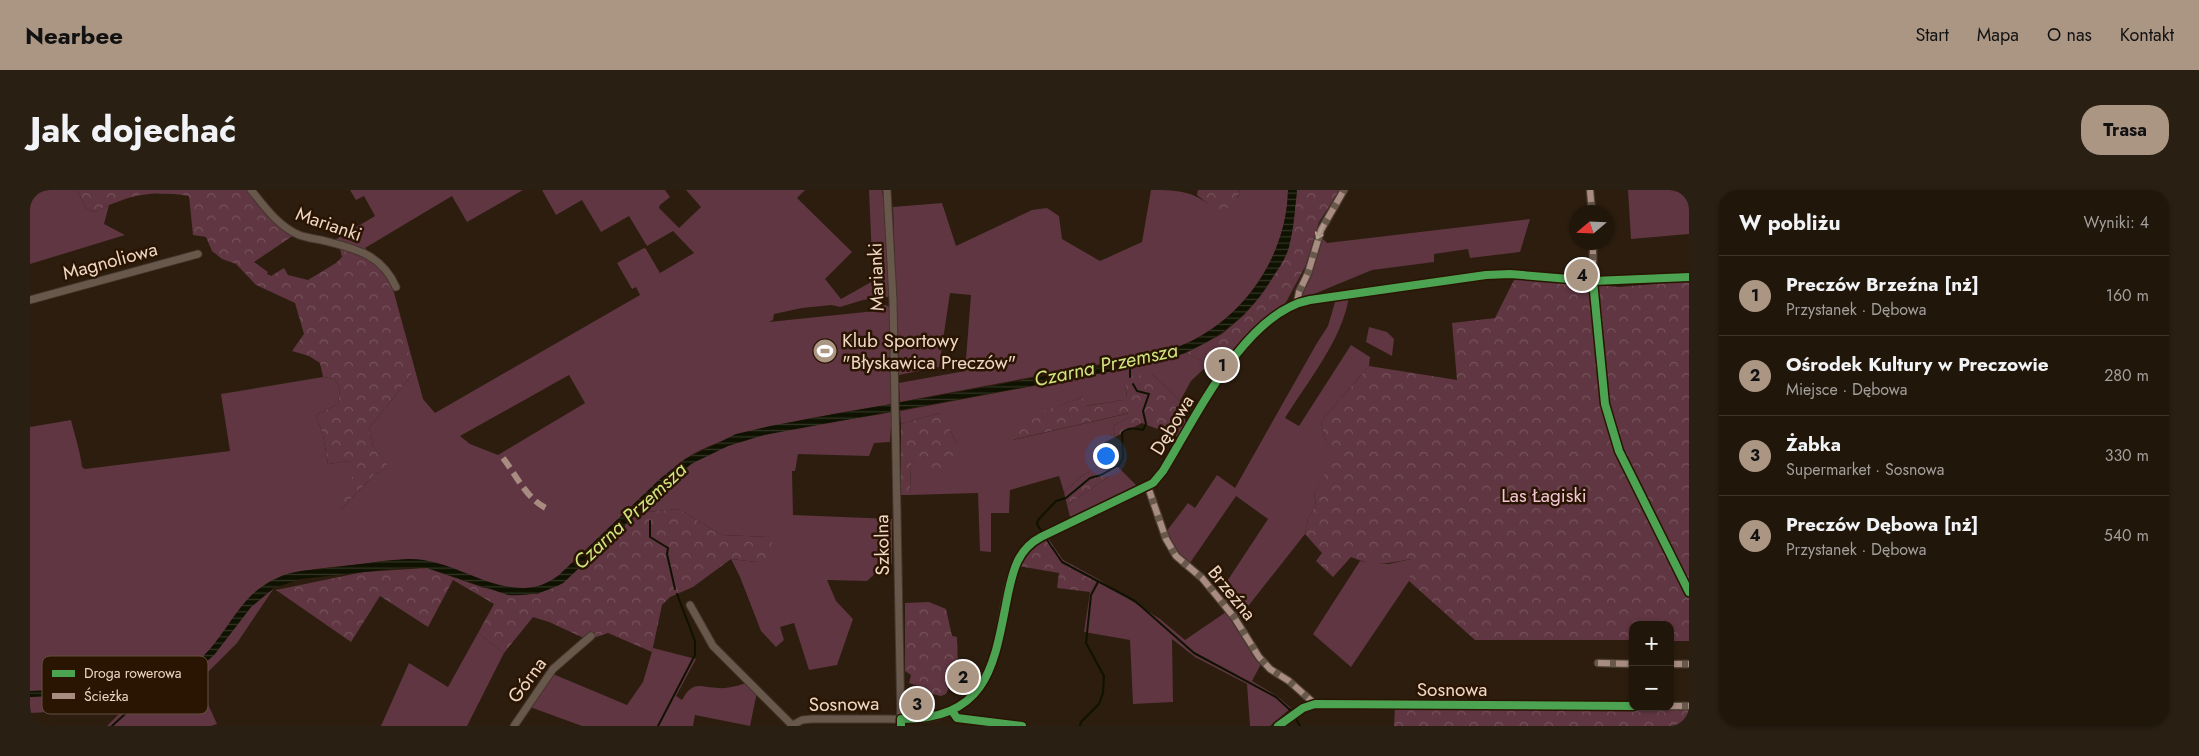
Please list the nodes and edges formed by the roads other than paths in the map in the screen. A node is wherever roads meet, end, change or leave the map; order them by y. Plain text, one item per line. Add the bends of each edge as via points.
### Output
1 (251, 190) edge
2 (887, 190) edge
3 (1344, 190) edge
4 (1590, 190) edge
5 (1591, 205) edge
6 (1593, 250) edge
7 (198, 254) dead end
8 (1689, 277) edge
9 (1593, 281) junction
10 (396, 287) dead end
11 (30, 300) edge
12 (1297, 303) junction
13 (895, 363) joint
14 (1148, 487) junction
15 (690, 605) dead end
16 (592, 636) dead end
17 (1598, 664) dead end
18 (1629, 664) edge
19 (1674, 664) edge
20 (1689, 664) edge
21 (1315, 704) junction
22 (1629, 706) edge
23 (1674, 706) edge
24 (1689, 706) edge
25 (952, 711) junction
26 (901, 723) edge
27 (792, 725) edge
28 (1005, 725) edge
29 (514, 726) edge
30 (1022, 726) edge
31 (1278, 726) edge

1 - 10 street, Marianki via 280,223 299,235 367,254 390,272
2 - 13 street, Marianki
3 -> 12 street via 1321,230
4 - 5 street
6 - 9 street
7 - 11 street, Magnoliowa
8 - 9 street, Dębowa
9 - 12 street, Dębowa via 1486,275
12 - 14 street, Dębowa via 1277,314 1252,336 1215,384 1163,471
13 - 26 street, Szkolna
14 - 21 street, Brzeźna via 1166,540 1176,556 1202,578 1270,669
14 - 25 street, Dębowa via 1041,537 1025,549 1012,571 992,666 975,693
15 - 27 street, Sosnowa via 713,646
16 - 29 street, Górna via 553,668
17 - 18 street
19 - 20 street
21 - 22 street, Sosnowa
21 - 31 street, Sosnowa via 1302,708
23 - 24 street
25 - 26 street, Sosnowa
25 - 28 street via 957,718
26 - 27 street, Sosnowa via 812,719
28 - 30 street

